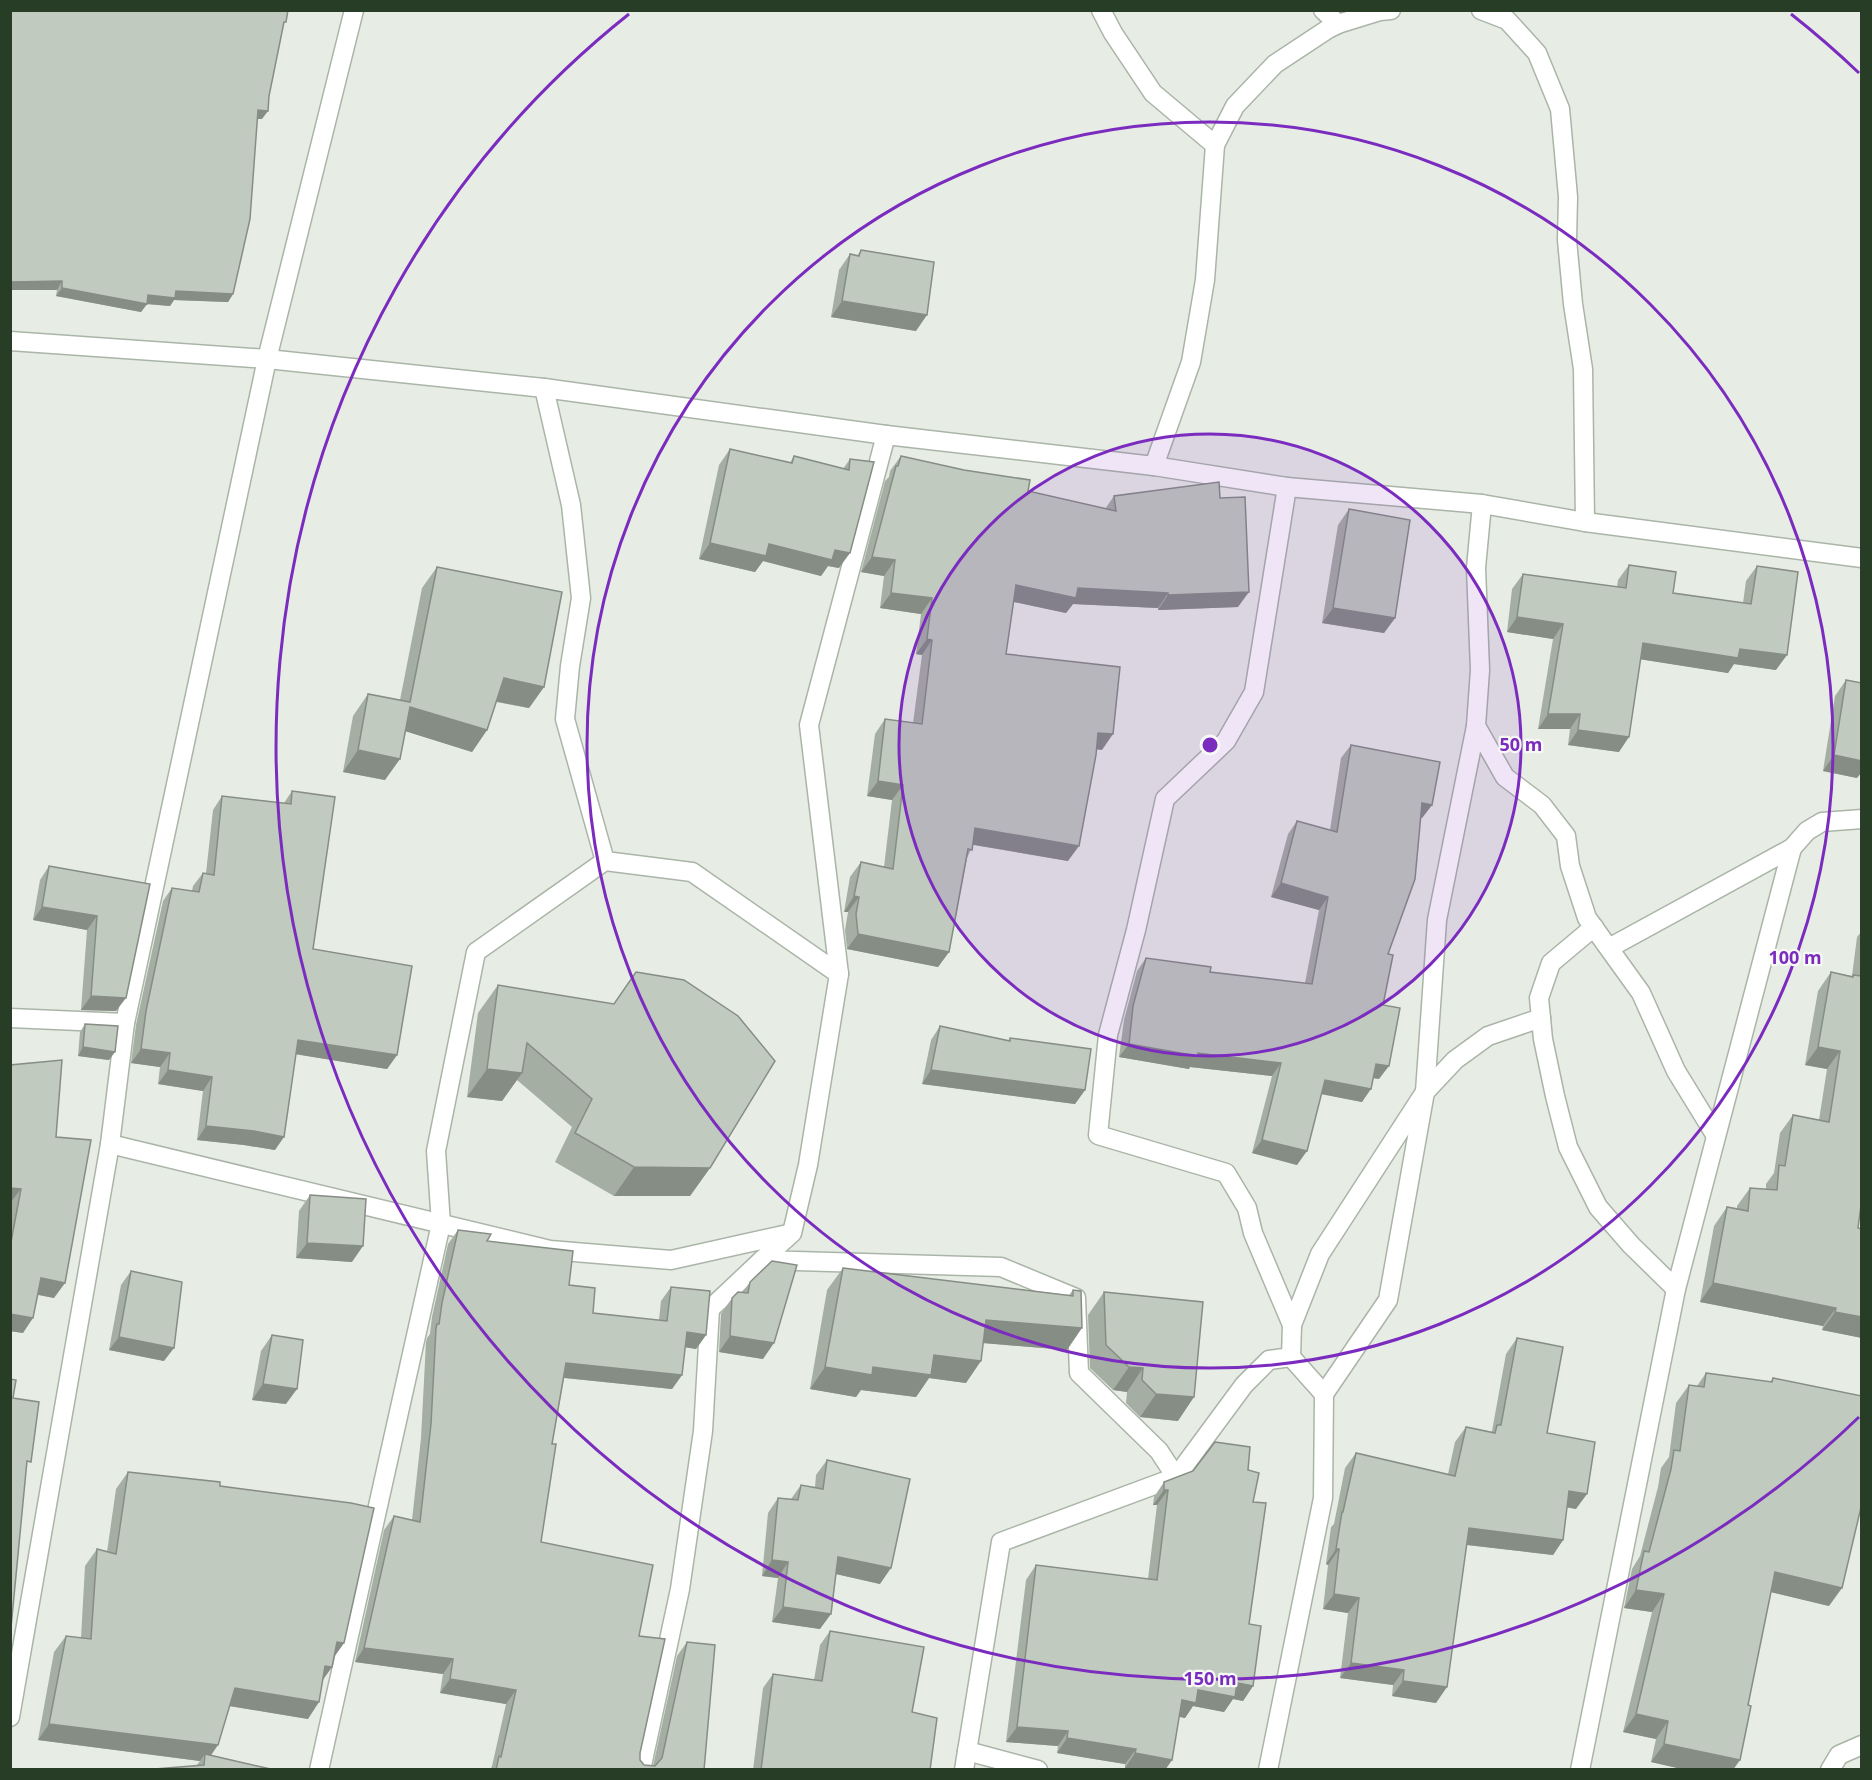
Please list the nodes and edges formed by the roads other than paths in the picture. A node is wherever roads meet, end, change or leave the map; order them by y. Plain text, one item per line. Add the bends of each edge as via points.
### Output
1 (354, 10) edge
2 (1101, 10) edge
3 (1323, 10) edge
4 (1391, 10) edge
5 (1481, 10) edge
6 (1338, 24) junction
7 (1215, 145) junction
8 (10, 341) edge
9 (267, 359) junction
10 (544, 388) junction
11 (886, 435) junction
12 (1154, 466) junction
13 (1287, 487) junction
14 (1482, 504) junction
15 (1585, 522) junction
16 (1862, 558) edge
17 (1476, 726) junction
18 (1862, 819) edge
19 (1792, 848) junction
20 (605, 861) junction
21 (1594, 927) junction
22 (1609, 948) junction
23 (838, 974) junction
24 (10, 1018) edge
25 (1541, 1018) junction
26 (125, 1023) junction
27 (1425, 1092) junction
28 (1716, 1136) junction
29 (110, 1144) junction
30 (441, 1224) junction
31 (792, 1233) junction
32 (762, 1260) junction
33 (1676, 1289) junction
34 (1292, 1325) junction
35 (1291, 1357) junction
36 (1324, 1394) junction
37 (1176, 1478) junction
38 (10, 1717) edge
39 (1862, 1745) edge
40 (965, 1760) edge
41 (319, 1770) edge
42 (641, 1770) edge
43 (1038, 1770) edge
44 (1268, 1770) edge
45 (1580, 1770) edge
46 (1830, 1770) edge

1 - 9 street
2 - 7 street via 1153,93
3 - 6 street
4 - 6 street
5 - 15 street via 1508,20 1538,53 1560,109 1568,197 1567,240 1583,369
6 - 7 street via 1275,64 1235,106
7 - 12 street via 1205,280 1191,362
8 - 9 street
9 - 10 street
9 - 26 street
10 - 11 street
10 - 20 street via 571,505 581,598 565,719
11 - 12 street
11 - 23 street via 809,725
12 - 13 street
13 - 14 street
13 - 34 street via 1254,692 1226,741 1165,800 1108,1035 1098,1135 1226,1173 1247,1208 1253,1233
14 - 15 street
14 - 17 street via 1476,568 1480,670
15 - 16 street
17 - 21 street via 1505,777 1542,805 1566,836 1570,866 1587,918
17 - 27 street via 1437,920
18 - 19 street via 1822,822 1807,831
19 - 22 street
19 - 28 street
20 - 23 street via 692,872
20 - 30 street via 476,952 436,1151
21 - 22 street
21 - 25 street via 1551,963 1539,998
22 - 28 street via 1641,993 1676,1071
23 - 31 street via 808,1165
24 - 26 street
25 - 27 street via 1488,1036 1455,1060
25 - 33 street via 1568,1147 1598,1207
26 - 29 street
27 - 34 street via 1320,1254
27 - 36 street via 1388,1300
28 - 33 street
29 - 30 street
29 - 38 street
30 - 31 street via 550,1250 671,1260
30 - 41 street
31 - 32 street
32 - 37 street via 1001,1267 1076,1298 1079,1373 1159,1451
32 - 42 street via 710,1309 703,1431 680,1589
33 - 45 street
34 - 35 street
35 - 36 street
35 - 37 street via 1269,1360 1244,1385
36 - 44 street via 1323,1498
37 - 40 street via 1001,1542
39 - 46 street via 1839,1755
40 - 43 street

